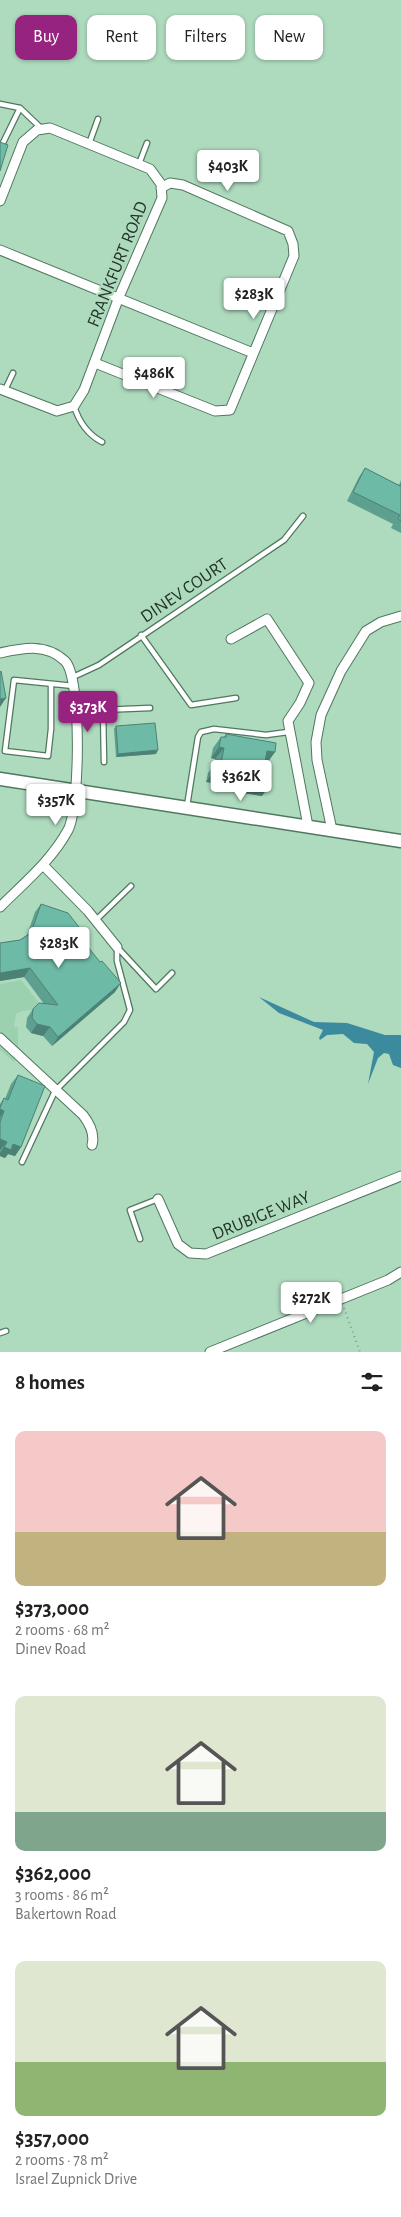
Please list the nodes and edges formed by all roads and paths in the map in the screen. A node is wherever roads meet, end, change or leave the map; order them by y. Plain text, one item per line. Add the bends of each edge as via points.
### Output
1 (0, 104) edge
2 (20, 108) junction
3 (98, 119) dead end
4 (42, 129) junction
5 (148, 143) dead end
6 (88, 144) junction
7 (0, 149) edge
8 (139, 164) junction
9 (161, 188) junction
10 (0, 201) edge
11 (0, 250) edge
12 (119, 297) junction
13 (253, 353) junction
14 (95, 363) junction
15 (13, 372) dead end
16 (2, 390) edge
17 (74, 406) junction
18 (102, 442) dead end
19 (303, 516) dead end
20 (401, 616) edge
21 (141, 636) junction
22 (231, 639) dead end
23 (0, 653) edge
24 (74, 682) junction
25 (51, 684) junction
26 (236, 698) dead end
27 (150, 708) dead end
28 (103, 710) junction
29 (75, 711) junction
30 (288, 732) junction
31 (104, 762) dead end
32 (0, 780) edge
33 (77, 791) junction
34 (187, 807) junction
35 (308, 826) junction
36 (332, 830) junction
37 (401, 841) edge
38 (43, 864) junction
39 (131, 886) dead end
40 (0, 907) edge
41 (96, 920) junction
42 (118, 947) junction
43 (172, 973) dead end
44 (0, 1038) edge
45 (55, 1091) junction
46 (92, 1145) dead end
47 (22, 1162) dead end
48 (401, 1176) edge
49 (158, 1200) joint
50 (140, 1238) dead end
51 (401, 1272) edge
52 (341, 1299) junction
53 (6, 1331) dead end
54 (0, 1333) edge
55 (210, 1352) edge
56 (360, 1352) edge

1 - 2 lane
2 - 4 lane
2 - 7 lane
3 - 6 lane
4 - 6 street, FRANKFURT ROAD via 50,128
4 - 10 street via 23,142
5 - 8 lane
6 - 8 street, FRANKFURT ROAD
8 - 9 street, FRANKFURT ROAD via 150,169
9 - 12 street, FRANKFURT ROAD via 162,198
9 - 13 street via 170,183 183,185 290,234 294,256
11 - 12 street
12 - 13 street
12 - 14 street, FRANKFURT ROAD
13 - 14 street via 230,410 221,412
14 - 17 street, FRANKFURT ROAD
15 - 16 lane
16 - 17 street via 57,411
17 - 18 lane via 77,417 92,437
19 - 21 lane, DINEV COURT via 284,540
20 - 36 street via 366,631 341,671 320,715 317,760
21 - 24 lane, DINEV COURT
21 - 26 lane via 191,705
22 - 30 street via 267,619 309,683 288,721
23 - 24 street via 22,648 53,652 66,663
24 - 25 lane
24 - 29 street
25 - 25 lane via 14,680 5,751 48,756
27 - 28 lane
28 - 29 lane
28 - 31 lane
29 - 33 street
30 - 34 lane via 266,735 214,729 201,732
30 - 35 street
32 - 33 street
33 - 34 street
33 - 38 street via 69,830
34 - 35 street
35 - 36 street
36 - 37 street
38 - 40 street
38 - 41 street
39 - 41 lane
41 - 42 street
42 - 43 lane via 156,989
42 - 45 lane via 117,961 130,1010 124,1022
44 - 45 street
45 - 46 street via 89,1123 94,1138
45 - 47 lane
48 - 49 street, DRUBIGE WAY via 206,1254 190,1253 178,1244
49 - 50 lane via 130,1210
51 - 52 street
52 - 55 street
52 - 56 path
53 - 54 lane

